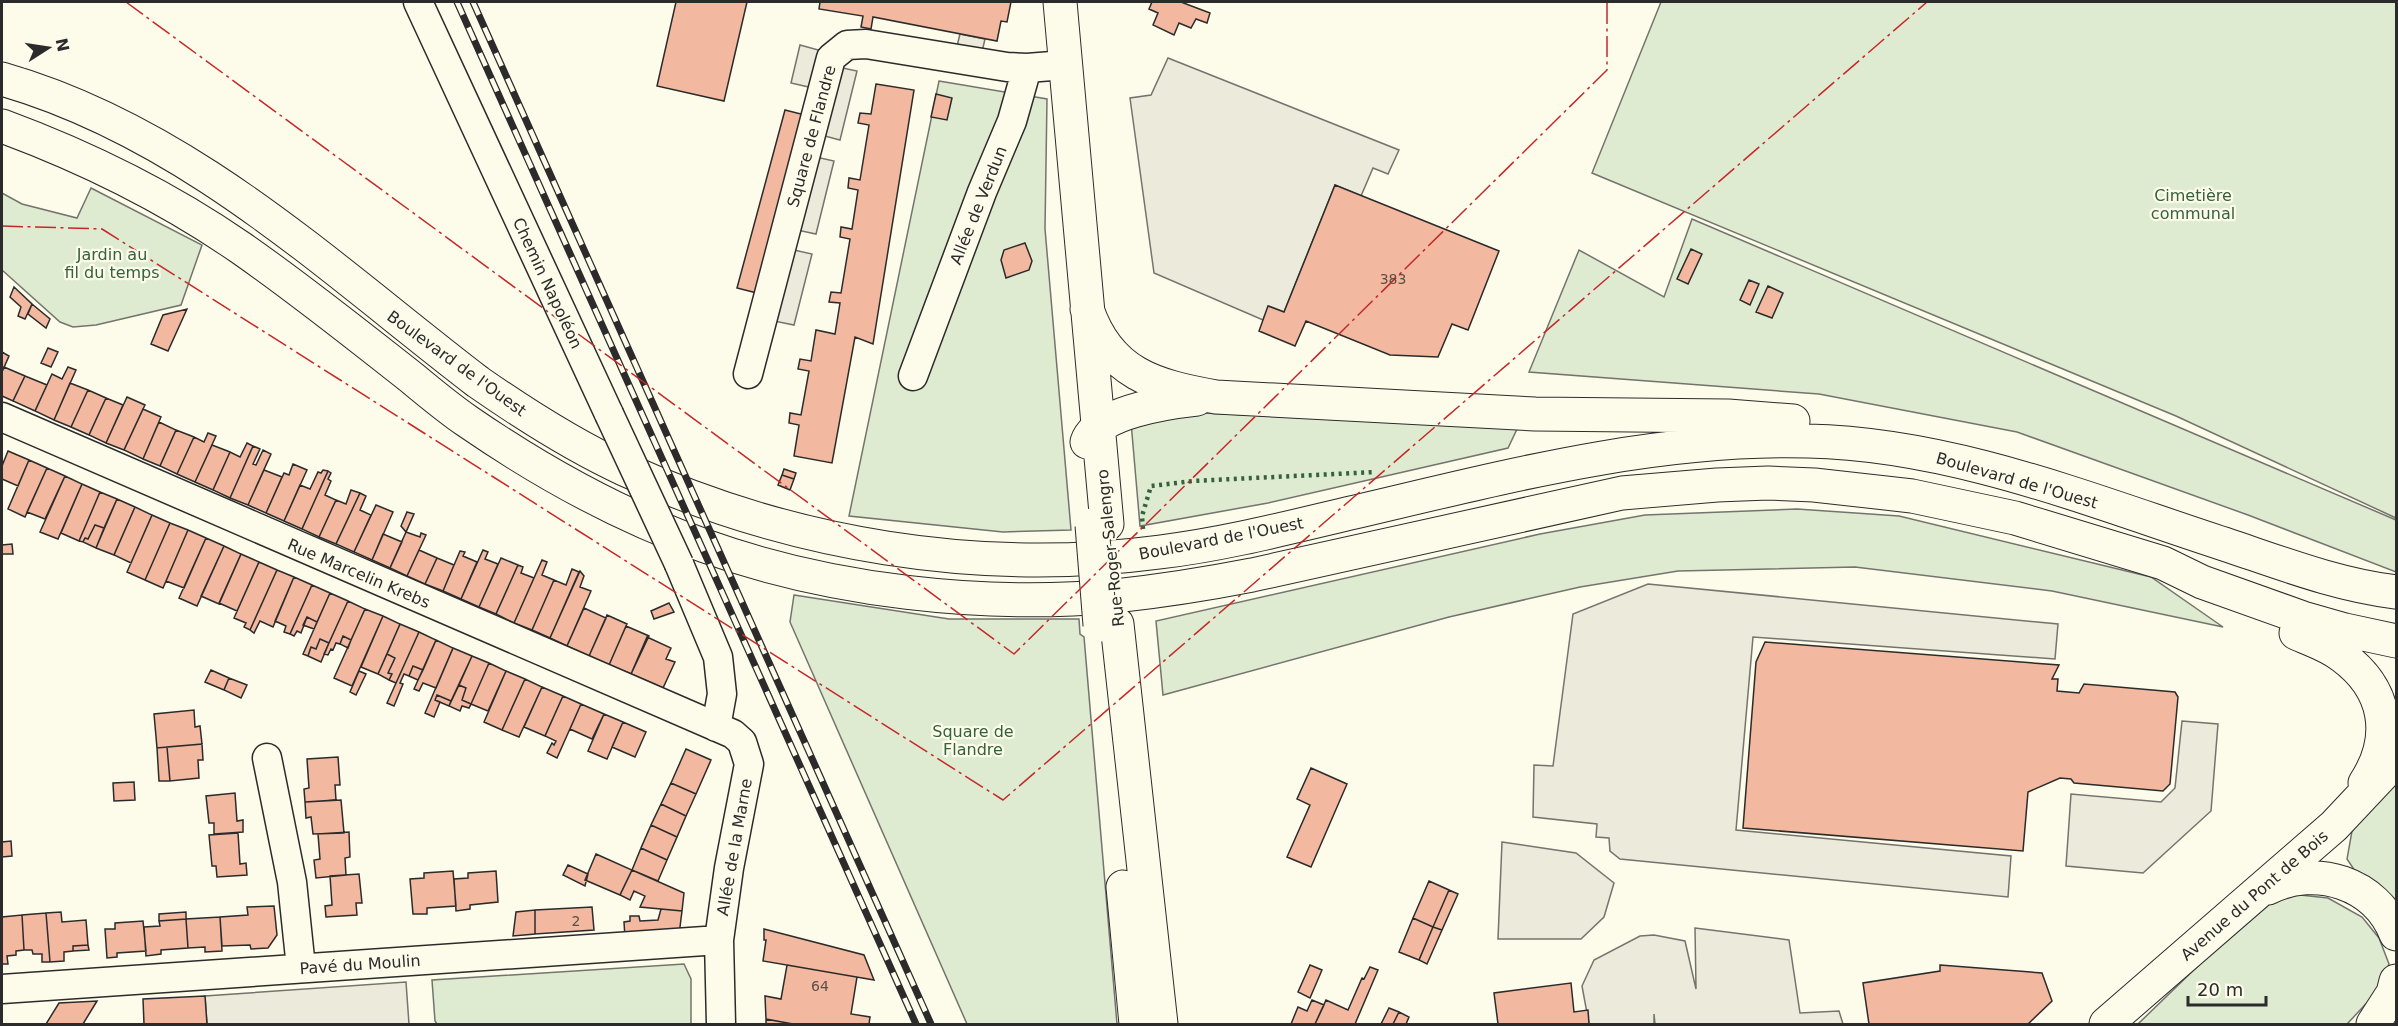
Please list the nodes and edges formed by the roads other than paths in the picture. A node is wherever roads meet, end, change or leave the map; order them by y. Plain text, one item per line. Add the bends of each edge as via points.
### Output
1 (418, 2) edge
2 (1060, 2) edge
3 (1027, 68) junction
4 (1066, 77) junction
5 (2, 79) edge
6 (2, 126) edge
7 (1087, 309) junction
8 (748, 374) dead end
9 (913, 376) dead end
10 (1216, 397) junction
11 (2, 417) edge
12 (1091, 438) junction
13 (1963, 462) junction
14 (2163, 563) junction
15 (2202, 582) junction
16 (2397, 592) edge
17 (2397, 618) edge
18 (1108, 625) junction
19 (2397, 641) edge
20 (716, 727) junction
21 (267, 758) dead end
22 (2397, 760) edge
23 (2334, 826) junction
24 (2258, 894) junction
25 (2397, 934) edge
26 (719, 940) junction
27 (301, 968) junction
28 (2397, 981) edge
29 (2, 989) edge
30 (2397, 1010) edge
31 (1155, 1020) edge
32 (721, 1024) edge
33 (2106, 1024) edge
34 (2373, 1024) edge
35 (2382, 1024) edge

1 - 20 street, Chemin Napoléon, bridge via 679,564 718,657 722,694
2 - 4 main road, Rue Roger Salengro
3 - 4 street
3 - 8 street, Square de Flandre via 866,44 847,45 831,58
3 - 9 street, Allée de Verdun via 1012,121
4 - 7 main road, Rue Roger Salengro
4 - 12 main road, Rue Roger Salengro via 1071,243
5 - 13 main road, Boulevard de l'Ouest via 123,128 219,182 478,382 589,451 703,501 825,537 934,555 1089,558 1205,544 1587,461 1713,443 1844,442
6 - 14 main road via 131,182 193,217 289,283 463,418 570,486 708,547 825,578 899,591 989,598 1112,596 1252,575 1622,493 1768,483 1861,489 1964,506
7 - 10 main road via 1100,340 1122,364 1160,384
7 - 12 main road, Rue Roger Salengro
10 - 12 main road via 1161,404 1114,417
10 - 13 main road via 1477,412 1728,416 1808,423 1900,439
11 - 20 street, Rue Marcelin Krebs
12 - 18 main road, Rue Roger Salengro, bridge
13 - 16 main road, Boulevard de l'Ouest via 2343,583
14 - 15 main road
14 - 17 main road via 2227,573 2323,603
15 - 19 main road via 2324,625
15 - 23 main road via 2330,648 2373,688 2383,726 2380,751 2370,777
18 - 31 main road, Rue Roger Salengro
18 - 31 main road, Rue Roger Salengro via 1124,894
20 - 26 street, Allée de la Marne via 742,742 749,764
21 - 27 street via 292,882
22 - 23 main road, Avenue du Pont de Bois
23 - 24 main road, Avenue du Pont de Bois
24 - 25 main road via 2289,879 2334,880 2368,896
24 - 33 main road, Avenue du Pont de Bois
26 - 27 street, Pavé du Moulin
26 - 32 street, Allée de la Marne
27 - 29 street, Pavé du Moulin
28 - 34 main road
30 - 35 main road

